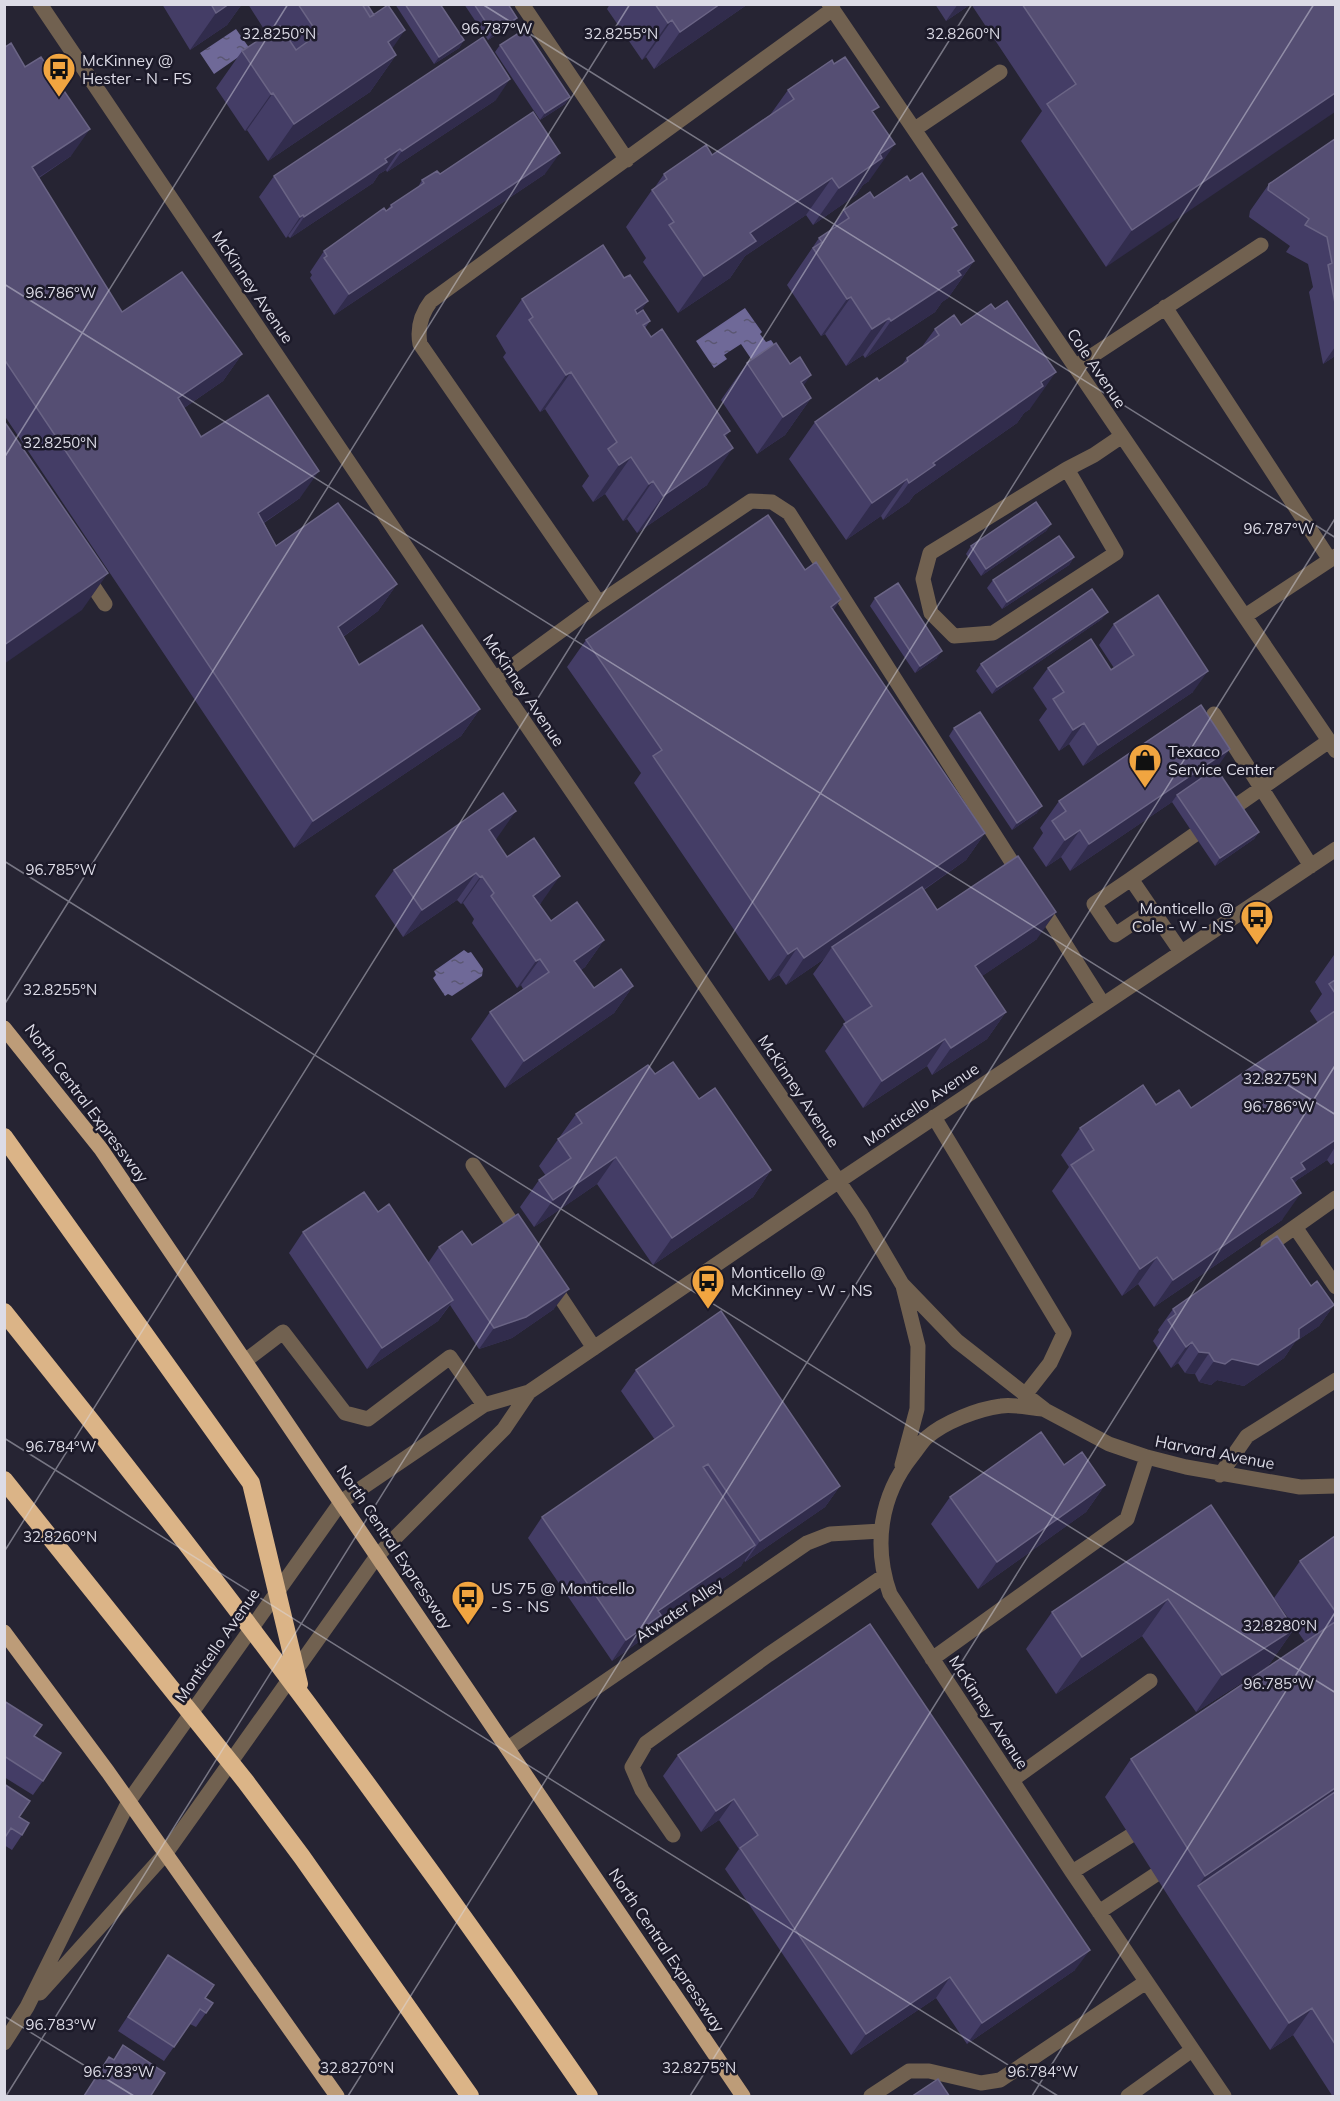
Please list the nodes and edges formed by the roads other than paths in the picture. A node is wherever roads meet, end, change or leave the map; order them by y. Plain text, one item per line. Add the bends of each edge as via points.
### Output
1 (40, 4) edge
2 (522, 4) edge
3 (831, 7) edge
4 (1000, 72) dead end
5 (915, 129) junction
6 (627, 160) junction
7 (1261, 244) dead end
8 (1165, 308) junction
9 (1075, 367) junction
10 (1122, 436) junction
11 (1067, 469) junction
12 (74, 557) edge
13 (1333, 558) edge
14 (598, 603) junction
15 (105, 604) dead end
16 (1245, 616) junction
17 (495, 679) junction
18 (1214, 714) dead end
19 (1332, 746) edge
20 (1262, 788) junction
21 (1233, 808) edge
22 (1194, 835) dead end
23 (1335, 849) edge
24 (1311, 866) junction
25 (1131, 879) junction
26 (1151, 911) junction
27 (1181, 952) junction
28 (1103, 1004) junction
29 (4, 1028) edge
30 (934, 1117) junction
31 (4, 1137) edge
32 (473, 1165) dead end
33 (839, 1181) junction
34 (1335, 1198) edge
35 (1295, 1227) junction
36 (1268, 1246) edge
37 (530, 1251) edge
38 (543, 1271) edge
39 (902, 1284) junction
40 (1335, 1287) edge
41 (4, 1312) edge
42 (594, 1348) junction
43 (244, 1361) junction
44 (1000, 1377) joint
45 (1335, 1380) edge
46 (529, 1392) junction
47 (1025, 1395) junction
48 (484, 1405) junction
49 (1046, 1410) junction
50 (1147, 1457) junction
51 (900, 1471) junction
52 (1220, 1474) junction
53 (4, 1480) edge
54 (1335, 1485) edge
55 (340, 1502) junction
56 (881, 1531) junction
57 (377, 1556) junction
58 (884, 1576) junction
59 (4, 1632) edge
60 (932, 1659) junction
61 (1150, 1681) dead end
62 (301, 1691) junction
63 (508, 1748) junction
64 (1012, 1780) junction
65 (129, 1801) junction
66 (673, 1835) dead end
67 (1130, 1836) dead end
68 (166, 1854) junction
69 (1072, 1872) junction
70 (1155, 1875) dead end
71 (1099, 1912) junction
72 (1146, 1982) junction
73 (27, 2007) junction
74 (4, 2043) edge
75 (1192, 2050) junction
76 (337, 2097) edge
77 (470, 2097) edge
78 (589, 2097) edge
79 (743, 2097) edge
80 (871, 2097) edge
81 (1128, 2097) edge
82 (1224, 2097) edge

1 - 17 street, McKinney Avenue
2 - 6 street
3 - 5 street, Cole Avenue
3 - 6 street
4 - 5 street
5 - 9 street, Cole Avenue
6 - 14 street via 431,301 423,312 418,334 420,344
7 - 8 street
8 - 9 street
8 - 13 street
9 - 10 street, Cole Avenue
10 - 11 street
10 - 16 street, Cole Avenue
11 - 11 street via 930,553 923,579 932,613 954,636 993,633 1116,553
12 - 15 street
13 - 16 street
14 - 17 street
14 - 28 street via 751,501 772,502 789,513
16 - 19 street, Cole Avenue
17 - 33 street, McKinney Avenue
18 - 20 street
19 - 20 street
20 - 21 street
20 - 24 street
22 - 25 street
23 - 24 street, Monticello Avenue
24 - 27 street, Monticello Avenue
25 - 26 street
25 - 26 street via 1094,904 1115,935
26 - 27 street
27 - 28 street, Monticello Avenue
28 - 30 street, Monticello Avenue
29 - 43 main road, North Central Expressway via 101,1149
30 - 33 street, Monticello Avenue
30 - 47 street via 1064,1333 1050,1363
31 - 62 highway via 251,1484
32 - 37 street
33 - 39 street, McKinney Avenue
33 - 42 street, Monticello Avenue
34 - 35 street
35 - 36 street
35 - 40 street
38 - 42 street
39 - 44 street, McKinney Avenue via 957,1341
39 - 51 street via 918,1346 917,1409
41 - 62 highway
42 - 46 street, Monticello Avenue
43 - 48 street via 283,1332 345,1413 368,1419 450,1357
43 - 55 main road, North Central Expressway
44 - 47 street, Harvard Avenue
45 - 52 street via 1247,1436
46 - 48 street, Monticello Avenue
46 - 57 street, Monticello Avenue via 504,1429
47 - 49 street, Harvard Avenue
48 - 55 street, Monticello Avenue
49 - 50 street, Harvard Avenue via 1109,1444
49 - 51 street, McKinney Avenue via 1003,1405 962,1416 927,1438
50 - 52 street, Harvard Avenue
50 - 60 street via 1127,1519
51 - 56 street, McKinney Avenue via 884,1510
52 - 54 street, Harvard Avenue via 1300,1487
53 - 77 highway via 246,1782
55 - 57 main road, North Central Expressway
55 - 65 street, Monticello Avenue
56 - 58 street, McKinney Avenue
56 - 63 street, Atwater Alley via 830,1534 807,1543
57 - 63 main road, North Central Expressway
57 - 68 street, Monticello Avenue
58 - 60 street, McKinney Avenue via 890,1594
58 - 66 street via 646,1743 632,1767 642,1790
59 - 65 main road
60 - 64 street, McKinney Avenue
61 - 64 street
62 - 78 highway
63 - 79 main road, North Central Expressway
64 - 69 street, McKinney Avenue
65 - 68 main road
65 - 73 street, Monticello Avenue
67 - 69 street
68 - 73 street, Monticello Avenue
68 - 76 main road
69 - 71 street, McKinney Avenue
70 - 71 street
71 - 72 street, McKinney Avenue
72 - 75 street, McKinney Avenue
72 - 80 street via 1000,2080 981,2083 929,2071 909,2072
73 - 74 street, Monticello Avenue
75 - 81 street
75 - 82 street, McKinney Avenue

